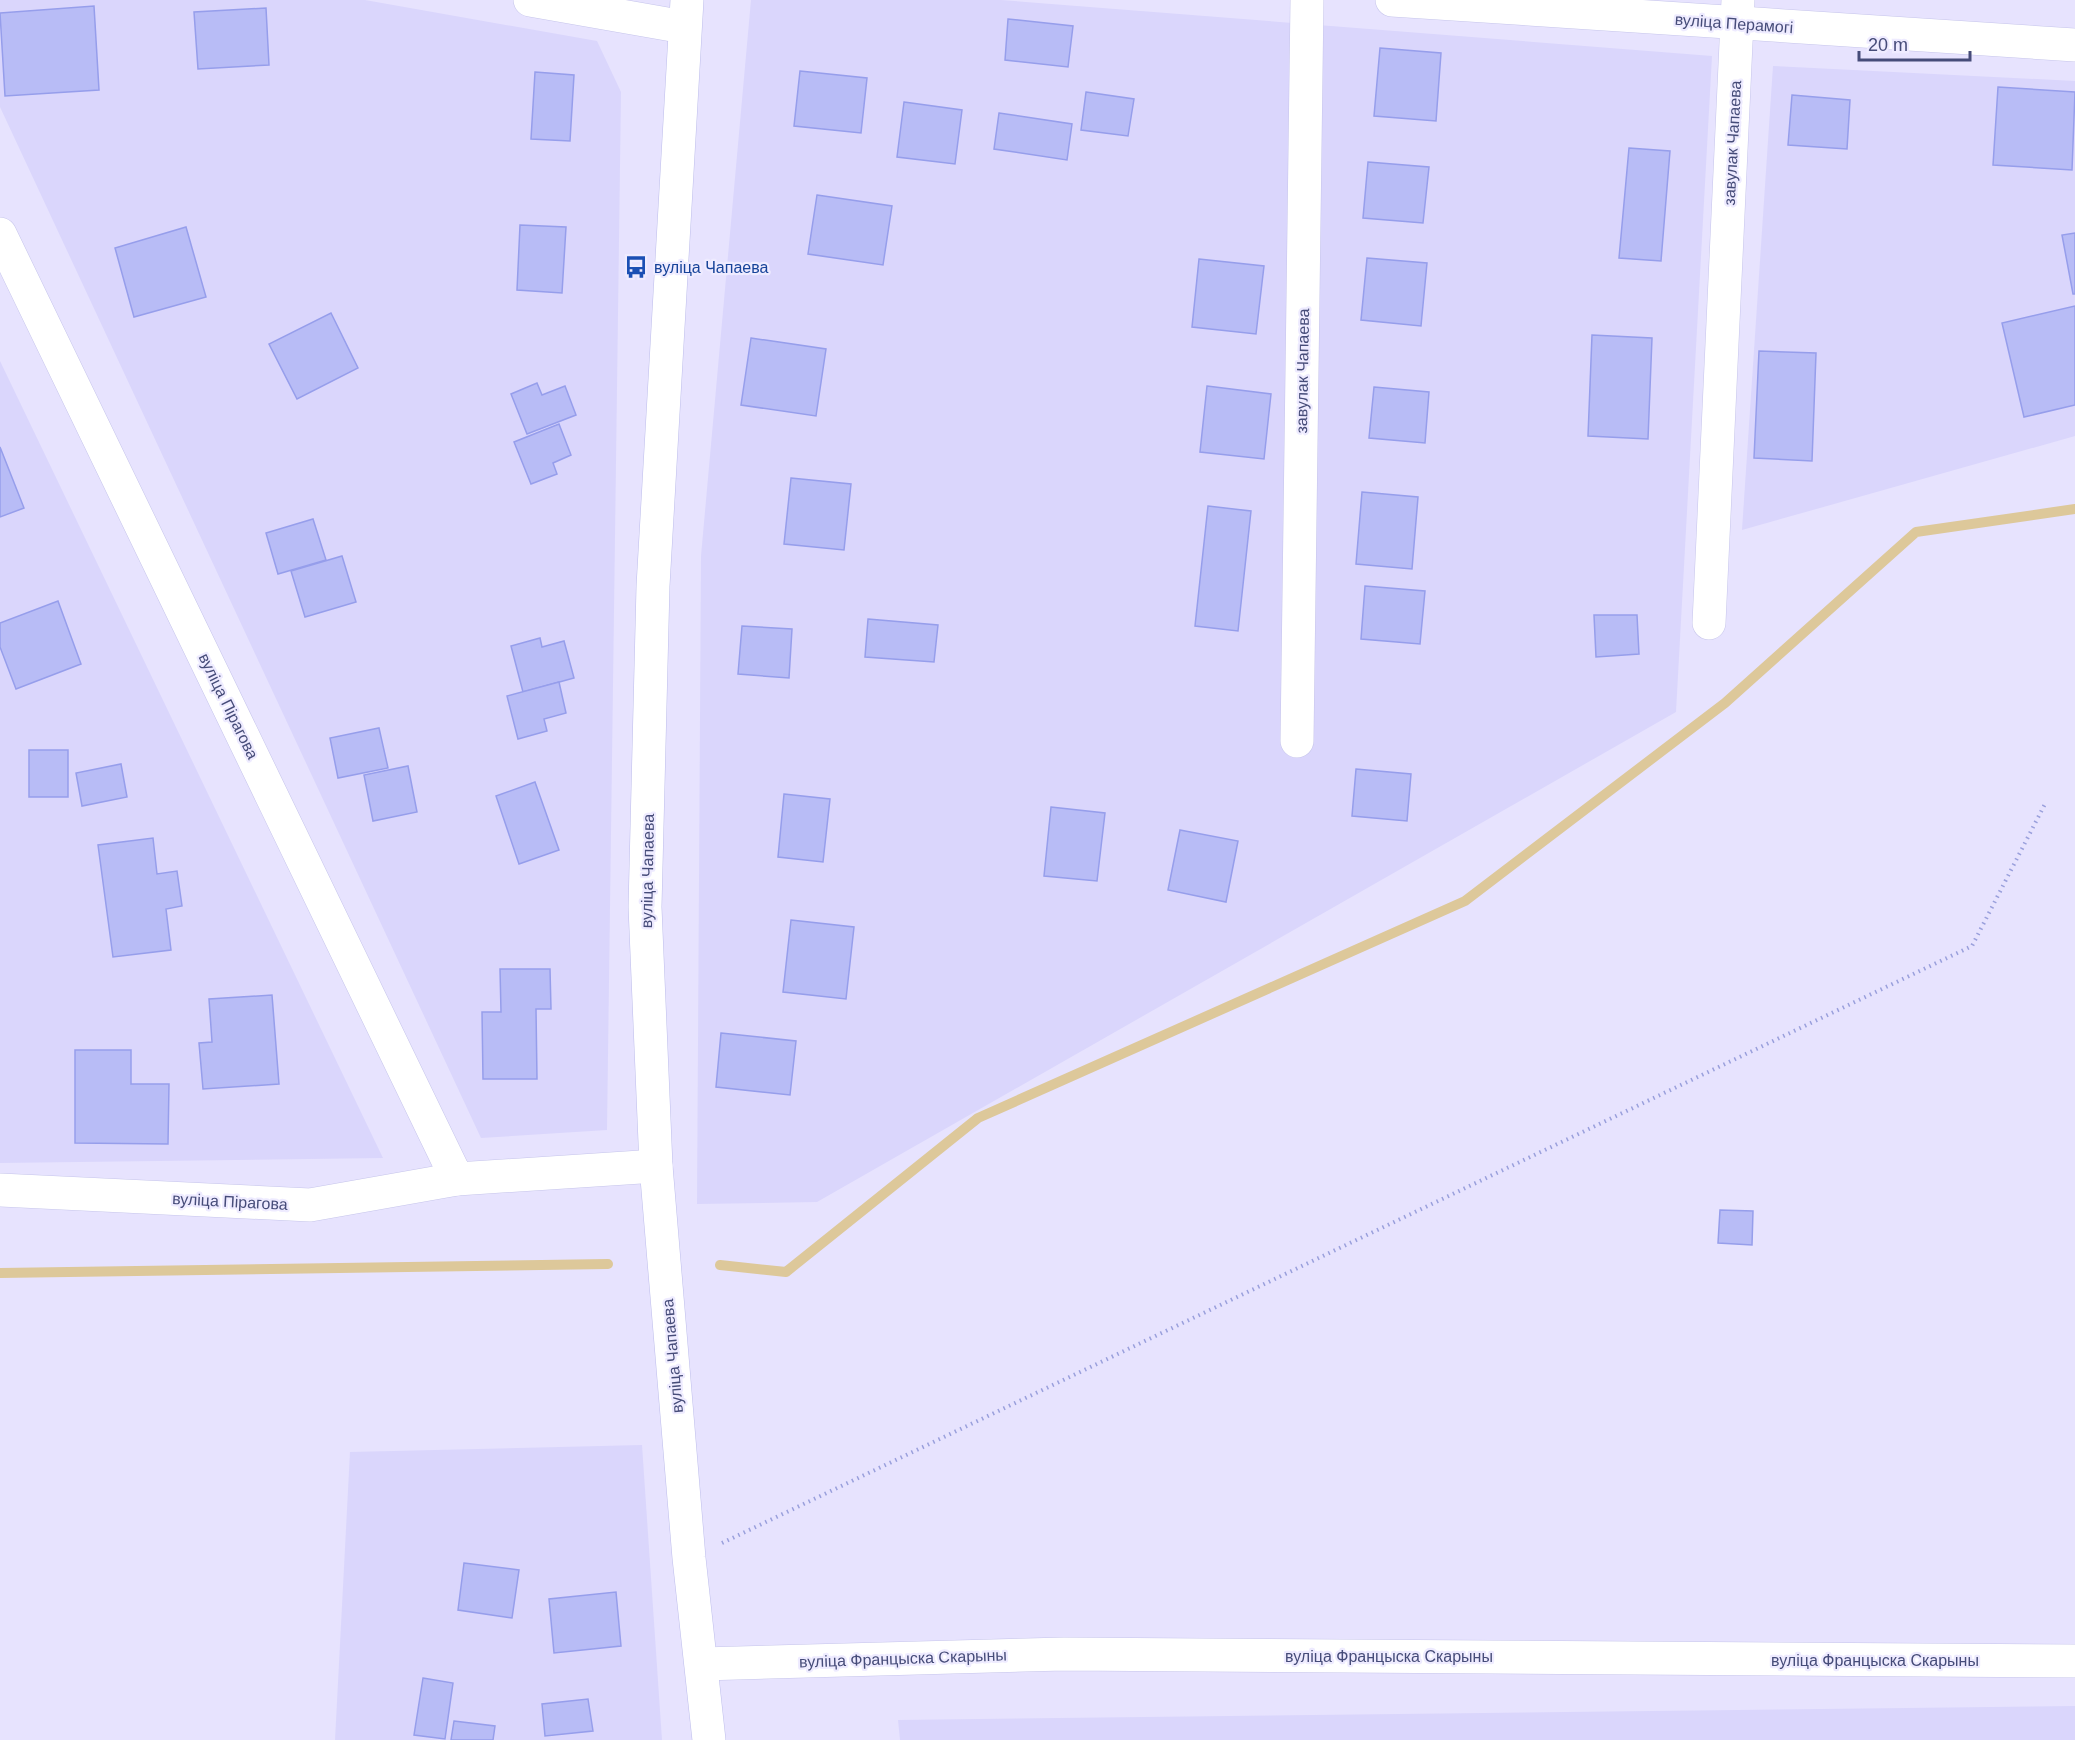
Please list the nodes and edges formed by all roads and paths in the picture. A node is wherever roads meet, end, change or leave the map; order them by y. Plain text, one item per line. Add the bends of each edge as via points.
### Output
1 (530, 0) edge
2 (1307, 0) edge
3 (1392, 0) edge
4 (1738, 11) edge
5 (685, 13) edge
6 (2075, 45) edge
7 (0, 234) edge
8 (1709, 623) dead end
9 (1297, 741) dead end
10 (2046, 802) dead end
11 (656, 1166) junction
12 (457, 1179) junction
13 (0, 1190) edge
14 (689, 1558) junction
15 (2075, 1661) edge
16 (702, 1664) junction
17 (709, 1740) edge

1 - 5 street
2 - 9 street, завулак Чапаева
3 - 4 street, вуліца Перамогі
4 - 6 street, вуліца Перамогі
4 - 8 street, завулак Чапаева
5 - 11 street, вуліца Чапаева via 653,574 650,693 645,907
7 - 12 street, вуліца Пірагова
10 - 14 path via 1972,946
11 - 12 street, вуліца Пірагова
11 - 14 street, вуліца Чапаева
12 - 13 street, вуліца Пірагова via 310,1205
14 - 16 street, вуліца Чапаева
15 - 16 street, вуліца Францыска Скарыны via 1064,1654
16 - 17 street, вуліца Чапаева

